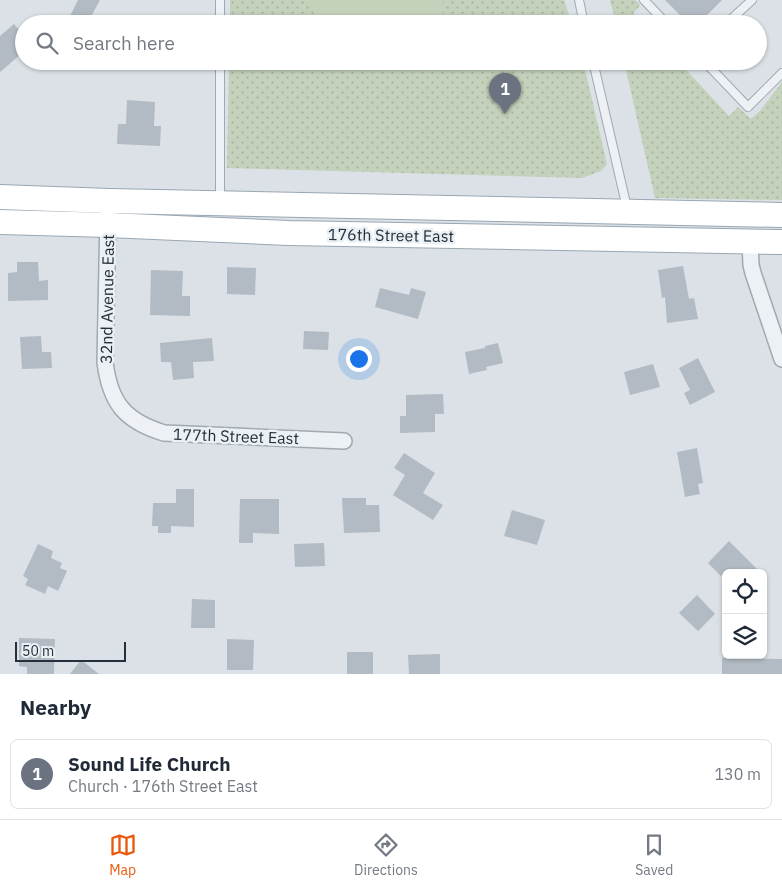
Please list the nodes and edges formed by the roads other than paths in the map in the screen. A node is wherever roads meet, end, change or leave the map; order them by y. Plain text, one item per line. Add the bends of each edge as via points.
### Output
1 (220, 0) edge
2 (579, 0) edge
3 (644, 0) edge
4 (752, 0) edge
5 (220, 15) edge
6 (582, 15) edge
7 (658, 15) edge
8 (736, 15) edge
9 (220, 70) edge
10 (595, 70) edge
11 (713, 70) edge
12 (782, 74) edge
13 (0, 197) edge
14 (109, 201) junction
15 (220, 203) junction
16 (628, 212) junction
17 (782, 215) edge
18 (0, 222) edge
19 (108, 225) junction
20 (750, 242) junction
21 (782, 242) edge
22 (782, 360) edge
23 (132, 418) joint
24 (344, 441) dead end

1 - 5 lane
2 - 6 lane
3 - 7 lane
4 - 8 lane
9 - 15 lane
10 - 16 lane
11 - 12 lane via 748,107
13 - 14 main road, 176th Street East
14 - 15 main road, 176th Street East
14 - 19 street, 32nd Avenue East
15 - 16 main road, 176th Street East
16 - 17 main road, 176th Street East
18 - 19 main road, 176th Street East
19 - 20 main road, 176th Street East via 288,233
19 - 23 street, 32nd Avenue East via 106,374 114,399
20 - 21 main road, 176th Street East
20 - 22 street via 751,265
23 - 24 street, 177th Street East via 149,429 164,433

